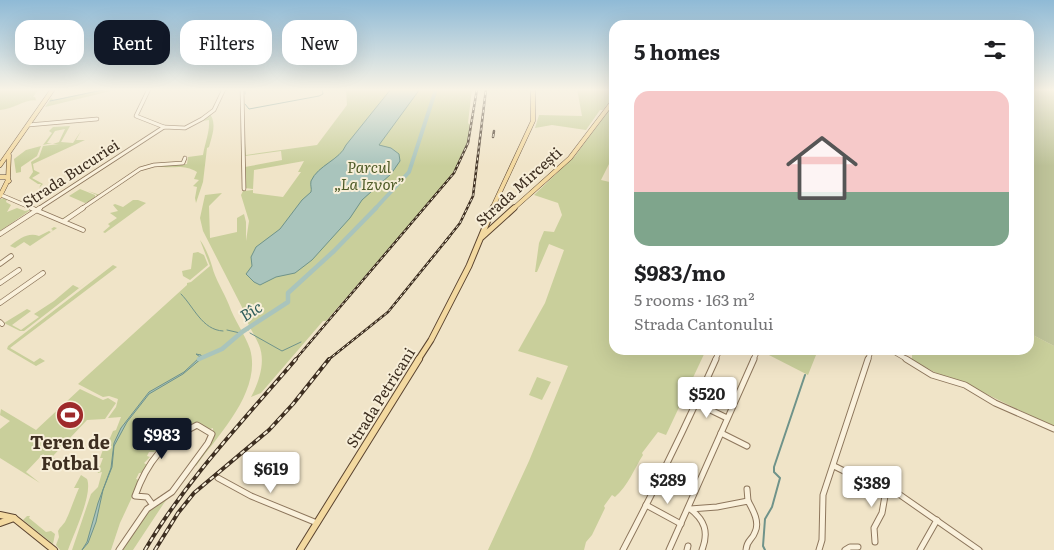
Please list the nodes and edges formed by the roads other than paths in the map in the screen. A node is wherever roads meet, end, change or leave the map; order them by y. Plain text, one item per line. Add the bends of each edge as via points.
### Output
1 (35, 115) edge
2 (137, 115) edge
3 (208, 115) edge
4 (243, 115) edge
5 (533, 115) edge
6 (603, 115) edge
7 (97, 119) dead end
8 (28, 125) junction
9 (164, 127) junction
10 (10, 152) junction
11 (185, 158) dead end
12 (0, 165) edge
13 (0, 177) edge
14 (9, 181) junction
15 (244, 189) dead end
16 (0, 196) edge
17 (36, 210) junction
18 (64, 221) junction
19 (83, 230) dead end
20 (0, 234) edge
21 (478, 240) junction
22 (11, 256) dead end
23 (0, 264) edge
24 (20, 270) dead end
25 (43, 273) dead end
26 (0, 283) edge
27 (0, 303) edge
28 (718, 355) edge
29 (756, 355) edge
30 (869, 355) edge
31 (898, 355) edge
32 (696, 403) junction
33 (727, 418) junction
34 (1054, 429) edge
35 (721, 433) junction
36 (747, 446) dead end
37 (834, 466) junction
38 (218, 478) dead end
39 (747, 489) dead end
40 (893, 490) junction
41 (748, 501) junction
42 (152, 504) junction
43 (646, 505) junction
44 (689, 508) junction
45 (0, 515) edge
46 (14, 518) junction
47 (937, 520) junction
48 (0, 523) edge
49 (317, 523) junction
50 (681, 524) junction
51 (875, 542) dead end
52 (970, 544) junction
53 (858, 547) dead end
54 (51, 549) edge
55 (119, 550) edge
56 (300, 550) edge
57 (623, 550) edge
58 (669, 550) edge
59 (702, 550) edge
60 (746, 550) edge
61 (819, 550) edge
62 (846, 550) edge
63 (920, 550) edge
64 (967, 550) edge
65 (979, 550) edge

1 - 8 main road
2 - 9 street
3 - 9 street via 185,128
4 - 15 street
5 - 21 main road, Strada Petricani via 533,121
6 - 21 main road, Strada Mircești via 574,153
7 - 8 street
8 - 10 main road
9 - 17 street, Strada Bucuriei
10 - 12 main road
10 - 14 main road
11 - 18 street via 184,163 140,169
13 - 14 main road
14 - 16 main road
16 - 17 street
17 - 18 street
17 - 20 street, Strada Bucuriei
18 - 19 street
21 - 49 main road, Strada Petricani via 424,353
22 - 23 street
24 - 26 street
25 - 27 street
28 - 32 street
29 - 33 street
30 - 37 street
31 - 34 street via 932,375 965,385 999,405
32 - 33 street
32 - 43 street
33 - 35 street
35 - 36 street
35 - 44 street
37 - 40 street via 870,484
37 - 61 street via 823,495
38 - 49 street via 251,496
39 - 41 street
40 - 47 street
40 - 51 street via 885,496 882,513 874,528
41 - 44 street via 717,508
41 - 60 street via 755,514 756,526 755,535 747,542
42 - 42 street via 147,497 135,496 153,455 173,437 197,425 212,434 172,492
42 - 55 street
43 - 50 street
43 - 57 street
44 - 50 street
44 - 59 street via 702,518 706,527 707,538
45 - 46 main road
46 - 48 main road
46 - 54 main road
47 - 52 street
47 - 63 street
49 - 56 main road, Strada Petricani
50 - 58 street
52 - 64 street
52 - 65 street
53 - 62 street

